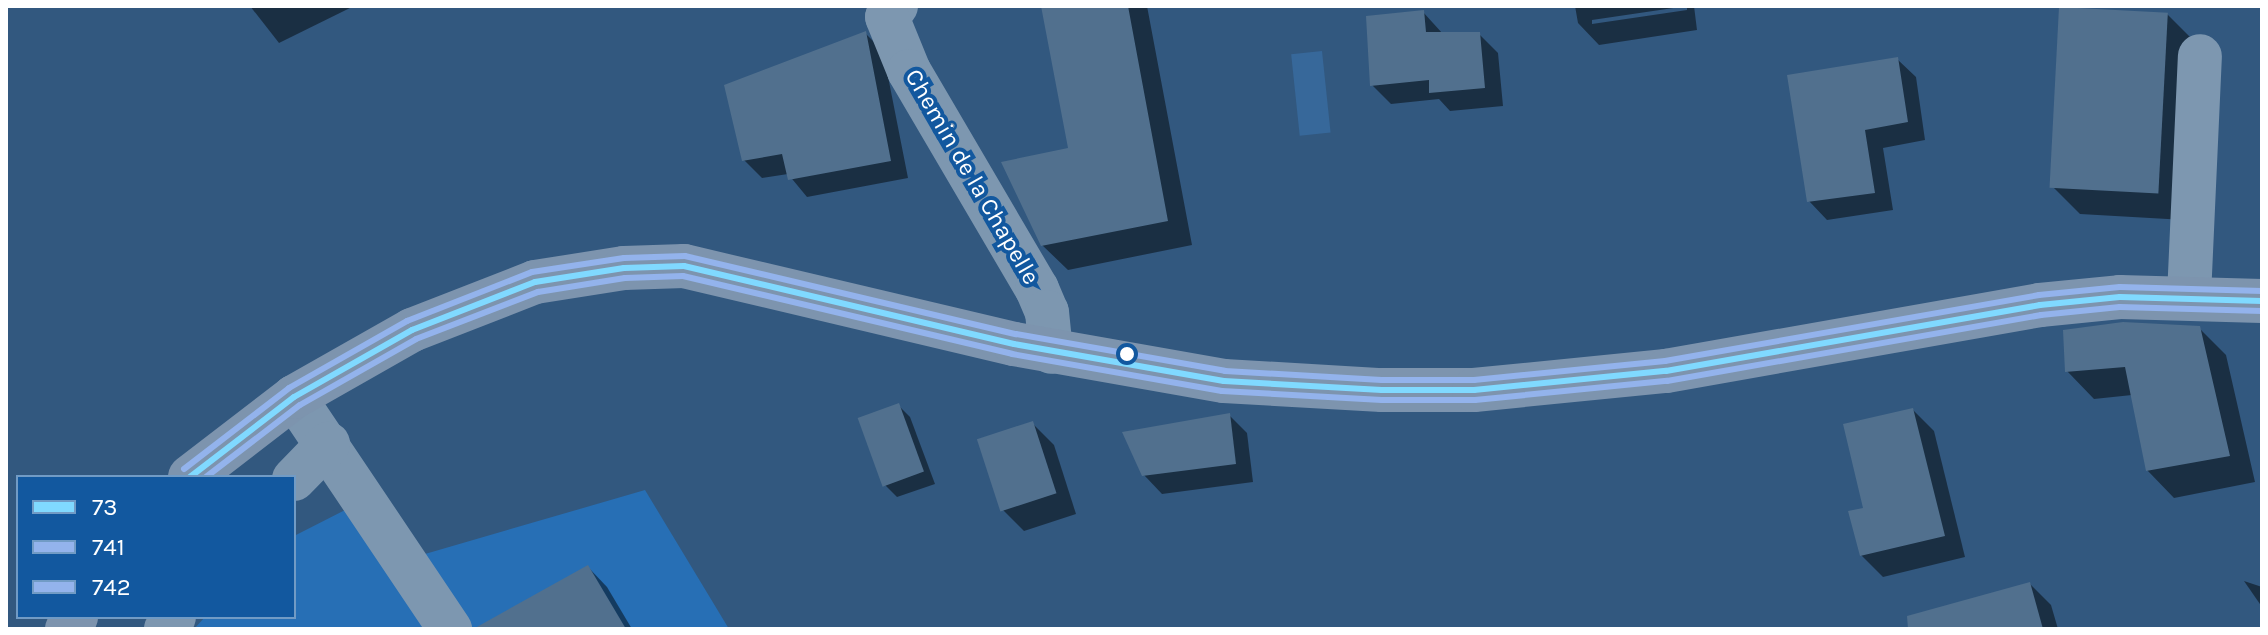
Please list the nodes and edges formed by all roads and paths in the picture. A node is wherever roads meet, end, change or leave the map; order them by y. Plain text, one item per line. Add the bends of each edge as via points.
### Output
1 (885, 10) edge
2 (2200, 56) dead end
3 (2189, 296) junction
4 (2262, 301) edge
5 (1051, 352) junction
6 (294, 397) junction
7 (328, 444) junction
8 (193, 475) edge
9 (296, 477) edge
10 (450, 629) edge

1 - 5 street, Chemin de la Chapelle via 909,71 1037,289 1047,312
2 - 3 street
3 - 4 main road
3 - 5 main road via 2040,305 1666,371 1474,390 1224,381
5 - 6 main road via 684,266 624,268 581,272 495,294 412,330
6 - 7 street
6 - 8 main road
7 - 9 street
7 - 10 street

